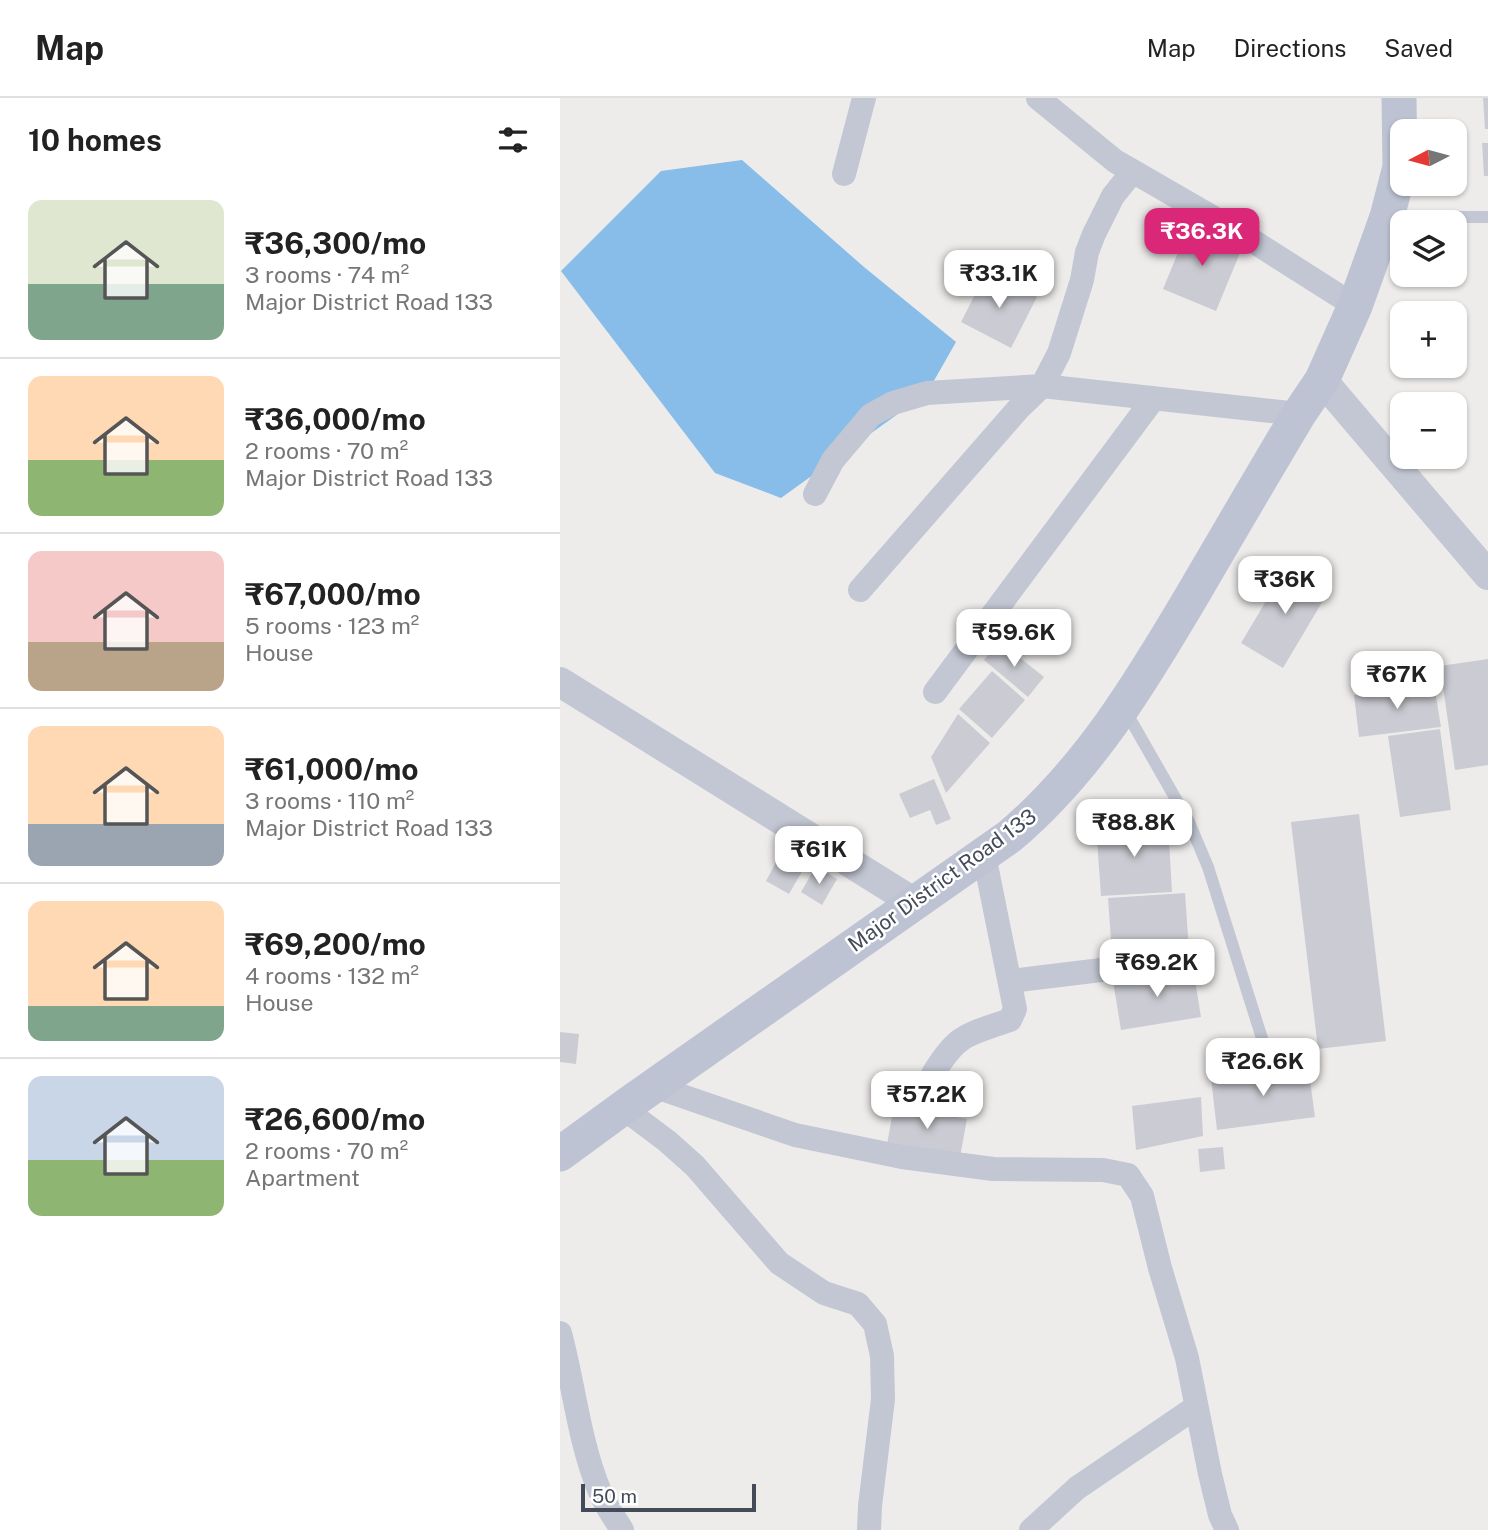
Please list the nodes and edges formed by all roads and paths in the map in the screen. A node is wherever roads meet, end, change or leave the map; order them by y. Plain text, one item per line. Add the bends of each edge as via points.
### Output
1 (864, 98) edge
2 (1038, 98) edge
3 (1399, 98) edge
4 (1133, 172) junction
5 (845, 174) dead end
6 (1488, 216) edge
7 (1387, 217) junction
8 (1355, 306) junction
9 (1322, 380) junction
10 (1042, 386) junction
11 (1154, 398) junction
12 (1299, 414) junction
13 (815, 495) dead end
14 (1488, 575) edge
15 (860, 590) dead end
16 (560, 682) edge
17 (935, 692) dead end
18 (1124, 707) junction
19 (984, 855) junction
20 (915, 903) junction
21 (1101, 970) dead end
22 (1011, 981) junction
23 (1266, 1051) dead end
24 (933, 1073) dead end
25 (653, 1086) junction
26 (623, 1108) junction
27 (560, 1153) edge
28 (560, 1334) edge
29 (1196, 1407) junction
30 (622, 1530) edge
31 (869, 1530) edge
32 (1031, 1530) edge
33 (1227, 1530) edge

1 - 5 street
2 - 4 street
3 - 7 main road, Major District Road 133 via 1400,167
4 - 8 street
4 - 10 street via 1113,196 1094,234 1059,353
6 - 7 lane
7 - 8 main road, Major District Road 133
8 - 9 main road, Major District Road 133
9 - 12 main road, Major District Road 133
9 - 14 street
10 - 11 street
10 - 13 street via 927,393 893,403 871,415 833,460
10 - 15 street
11 - 12 street
11 - 17 street
12 - 18 main road, Major District Road 133
16 - 20 street
18 - 19 main road, Major District Road 133 via 1033,817
18 - 23 lane via 1209,867
19 - 20 main road, Major District Road 133
19 - 22 street
20 - 25 main road, Major District Road 133
21 - 22 street
22 - 24 street via 1015,1009 1010,1020 963,1036
25 - 26 main road, Major District Road 133
25 - 29 street via 795,1135 902,1157 993,1169 1128,1175 1142,1196
26 - 27 main road, Major District Road 133
26 - 31 street via 695,1166 779,1263 824,1293 858,1304 875,1324 882,1356 883,1399
28 - 30 street via 600,1493
29 - 32 street via 1077,1488
29 - 33 street

